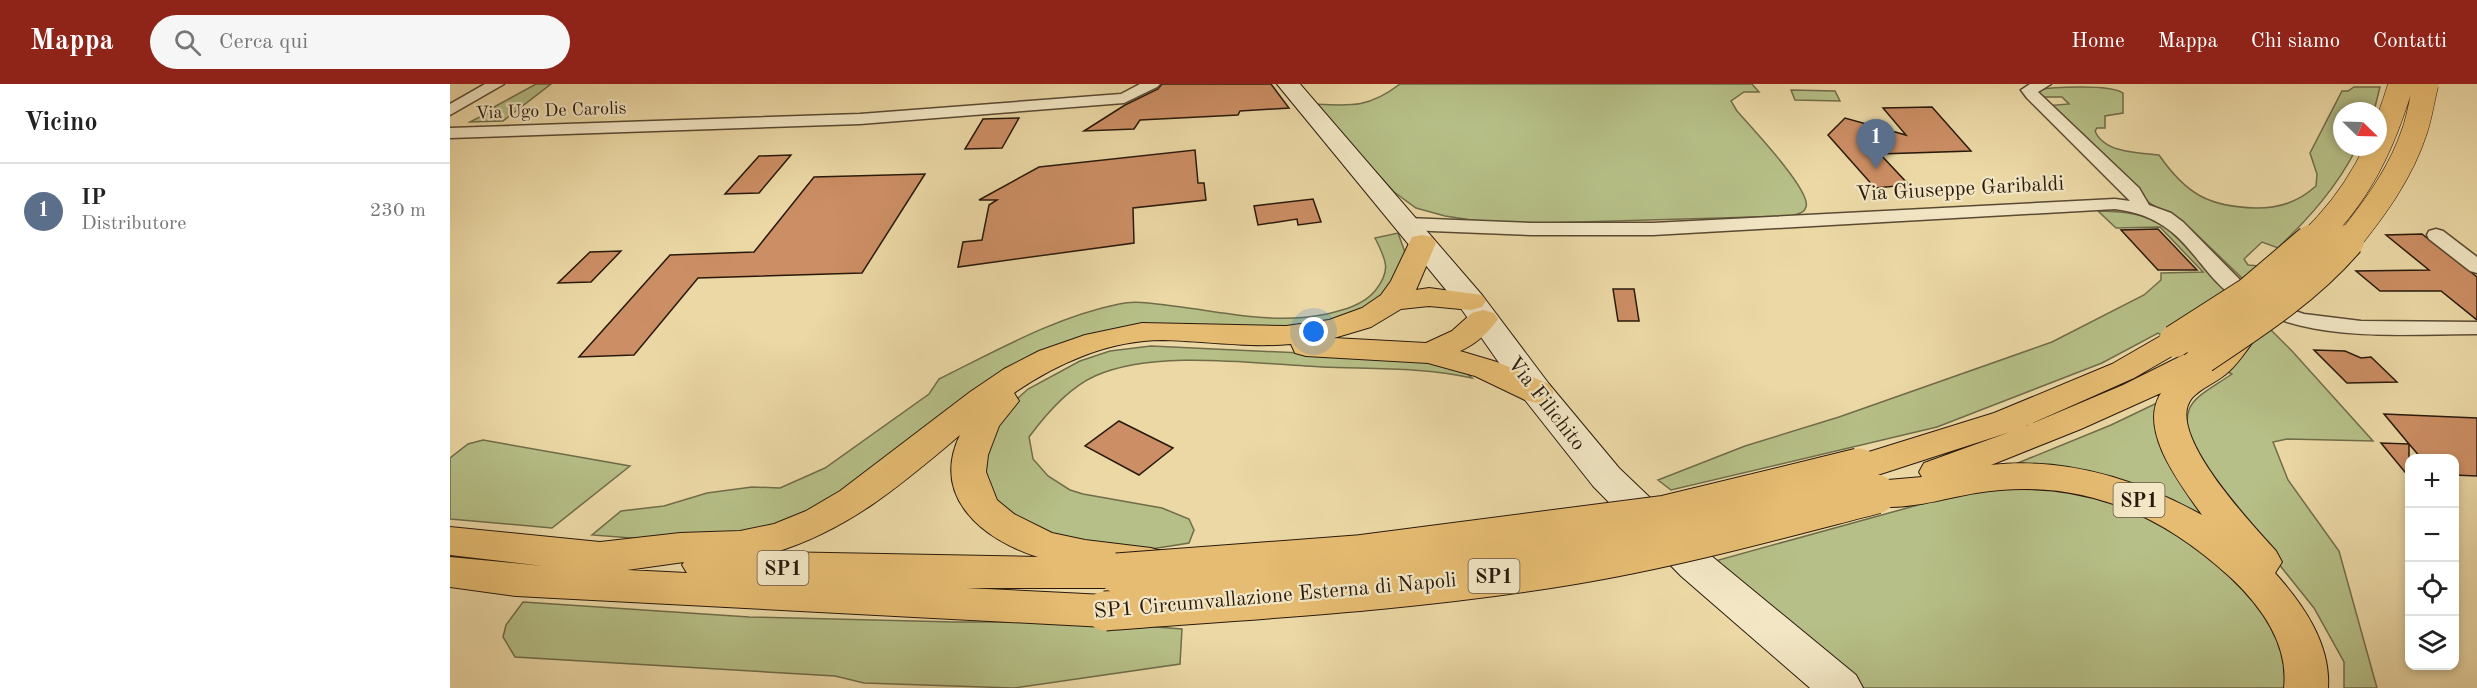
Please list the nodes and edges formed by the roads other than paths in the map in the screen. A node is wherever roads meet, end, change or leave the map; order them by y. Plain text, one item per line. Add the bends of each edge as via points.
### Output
1 (496, 84) edge
2 (1152, 84) edge
3 (1288, 84) edge
4 (2401, 84) edge
5 (2426, 84) edge
6 (2030, 86) edge
7 (450, 111) edge
8 (450, 133) edge
9 (2140, 208) junction
10 (1414, 234) junction
11 (2436, 235) dead end
12 (2477, 267) edge
13 (1392, 301) junction
14 (1477, 310) junction
15 (2477, 328) edge
16 (1430, 353) junction
17 (2198, 354) junction
18 (1537, 392) junction
19 (1867, 481) junction
20 (450, 541) edge
21 (594, 558) junction
22 (1130, 568) junction
23 (450, 572) edge
24 (1841, 688) edge
25 (2306, 688) edge
26 (2328, 688) edge

1 - 7 street
2 - 8 street, Via Ugo De Carolis via 1124,98 916,116
3 - 10 street, Via Filichito
4 - 17 highway, SP1 Circumvallazione Esterna di Napoli / SP1, bridge via 2394,113 2374,159 2343,208 2259,288
5 - 17 highway, bridge via 2411,141 2387,191 2369,217 2320,272 2248,328
6 - 9 street via 2133,192
9 - 10 street, Via Giuseppe Garibaldi via 2102,204 1653,229
9 - 15 street, Via Giuseppe Garibaldi via 2175,225 2252,301 2290,318 2341,325
10 - 13 highway via 1410,272
10 - 14 street, Via Filichito
11 - 12 street
13 - 14 highway via 1429,297
13 - 21 highway via 1345,326 1307,335 1158,331 1116,336 1075,347 1037,363 1003,385 891,474 817,522 781,536 731,547
14 - 16 highway via 1463,338
14 - 18 street, Via Filichito
16 - 18 highway via 1486,369
16 - 22 highway via 1148,341 1079,355 1017,388 995,408 974,440 966,472 983,508 1017,533 1052,547
17 - 19 highway, SP1 Circumvallazione Esterna di Napoli / SP1 via 2146,388 2091,414
17 - 26 highway via 2186,386 2173,399 2173,435 2196,479 2308,620 2319,643
18 - 24 street, Via Filichito via 1606,477 1695,566
19 - 22 highway, SP1 Circumvallazione Esterna di Napoli / SP1, bridge via 1666,515 1357,555 1220,567
19 - 23 highway, SP1 Circumvallazione Esterna di Napoli / SP1, bridge via 1663,548 1526,573 1105,611 516,580
19 - 25 highway, SP1 via 1948,487 2026,475 2104,487 2149,503 2234,555 2258,579 2283,610 2298,638 2306,658
20 - 21 highway, SP1 Circumvallazione Esterna di Napoli / SP1
21 - 22 highway, SP1 Circumvallazione Esterna di Napoli / SP1 via 928,573

